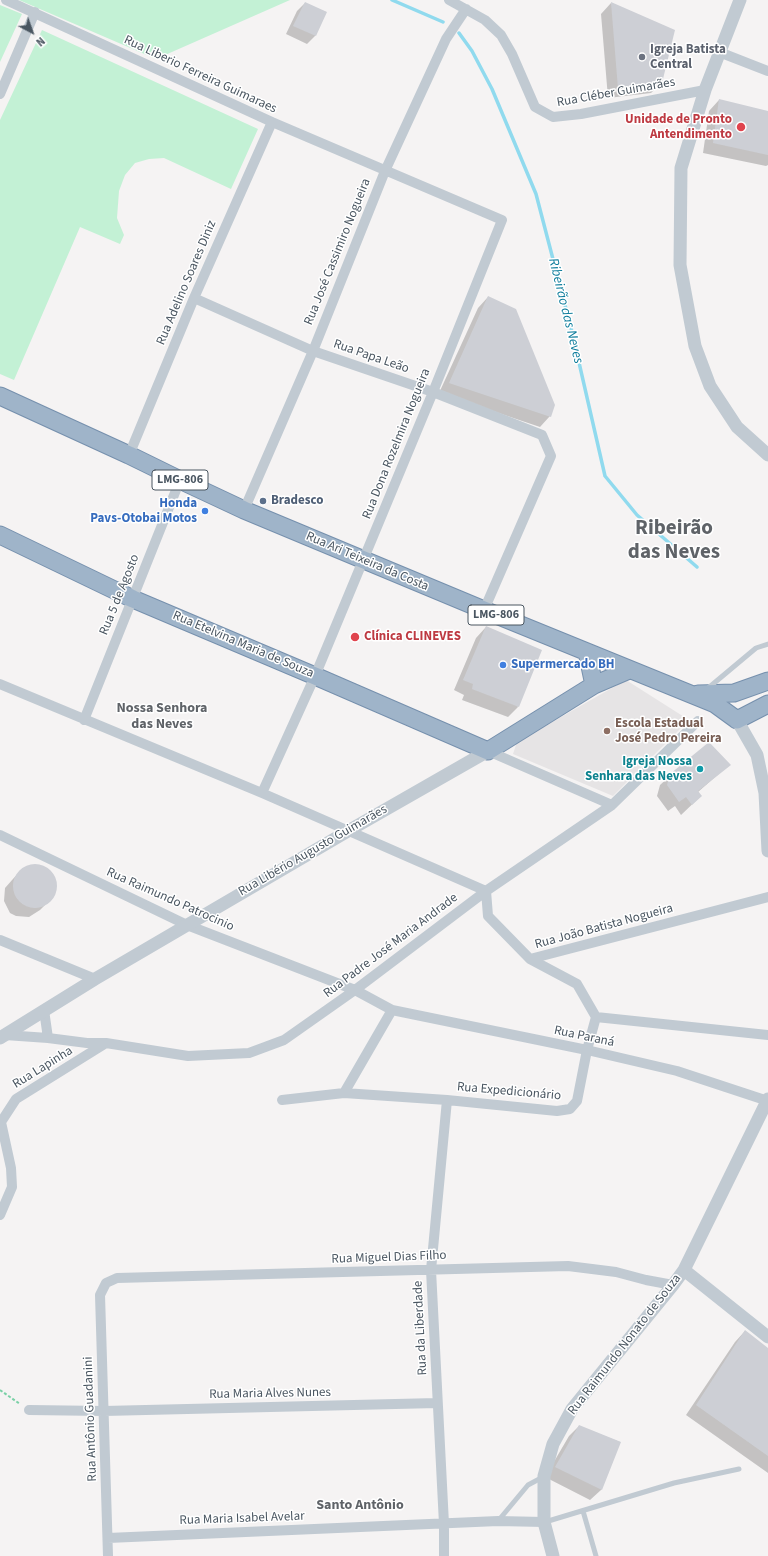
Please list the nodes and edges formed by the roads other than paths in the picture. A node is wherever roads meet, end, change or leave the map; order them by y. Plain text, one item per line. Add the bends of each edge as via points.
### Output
1 (6, 0) edge
2 (449, 0) edge
3 (740, 0) edge
4 (466, 9) junction
5 (35, 12) junction
6 (719, 52) junction
7 (768, 71) edge
8 (705, 90) junction
9 (0, 94) edge
10 (272, 122) junction
11 (385, 171) junction
12 (194, 298) junction
13 (313, 351) junction
14 (433, 392) junction
15 (0, 396) edge
16 (129, 454) junction
17 (768, 455) edge
18 (180, 480) junction
19 (244, 510) junction
20 (0, 535) edge
21 (363, 560) junction
22 (133, 599) junction
23 (484, 610) junction
24 (768, 644) edge
25 (587, 652) junction
26 (629, 670) junction
27 (315, 676) junction
28 (768, 681) edge
29 (0, 684) edge
30 (594, 685) junction
31 (696, 694) junction
32 (734, 694) junction
33 (768, 704) edge
34 (84, 720) junction
35 (737, 720) junction
36 (698, 721) dead end
37 (488, 751) junction
38 (262, 793) junction
39 (612, 805) junction
40 (348, 831) junction
41 (0, 835) edge
42 (768, 851) edge
43 (486, 891) junction
44 (768, 897) edge
45 (187, 925) junction
46 (0, 940) edge
47 (530, 959) junction
48 (95, 979) junction
49 (355, 990) junction
50 (44, 1010) junction
51 (392, 1010) junction
52 (596, 1017) junction
53 (768, 1035) edge
54 (3, 1036) edge
55 (48, 1038) junction
56 (106, 1043) junction
57 (587, 1050) junction
58 (344, 1094) junction
59 (282, 1100) dead end
60 (447, 1100) junction
61 (768, 1100) edge
62 (0, 1215) edge
63 (431, 1270) junction
64 (684, 1270) junction
65 (106, 1283) joint
66 (673, 1285) junction
67 (768, 1337) edge
68 (438, 1403) junction
69 (29, 1410) road end
70 (104, 1411) junction
71 (739, 1469) dead end
72 (544, 1476) junction
73 (583, 1511) junction
74 (498, 1521) junction
75 (544, 1522) junction
76 (444, 1524) junction
77 (108, 1538) junction
78 (108, 1556) edge
79 (444, 1556) edge
80 (554, 1556) edge
81 (596, 1556) edge

1 - 5 street, Rua Liberio Ferreira Guimaraes
2 - 4 street
3 - 6 street
4 - 8 street, Rua Cléber Guimarães via 485,20 501,35 535,107 553,117
4 - 11 street, Rua José Cassimiro Nogueira via 446,39
5 - 9 street
5 - 10 street, Rua Liberio Ferreira Guimaraes
6 - 7 street
6 - 8 street
8 - 17 street via 681,168 680,265 695,346 710,386 737,427
10 - 11 street, Rua Liberio Ferreira Guimaraes
10 - 12 street, Rua Adelino Soares Diniz
11 - 13 street, Rua José Cassimiro Nogueira
11 - 14 street, Rua Dona Rozelmira Nogueira via 502,220
12 - 13 street, Rua Papa Leão
12 - 16 street, Rua Adelino Soares Diniz
13 - 14 street, Rua Papa Leão
13 - 19 street, Rua José Cassimiro Nogueira
14 - 21 street, Rua Dona Rozelmira Nogueira
14 - 23 street, Rua Papa Leão via 542,435 551,456
15 - 16 highway, Rua Ari Teixeira da Costa / LMG-806
16 - 18 highway, Rua Ari Teixeira da Costa / LMG-806
18 - 19 highway, Rua Ari Teixeira da Costa / LMG-806
18 - 22 street, Rua 5 de Agosto
19 - 21 highway, Rua Ari Teixeira da Costa / LMG-806
20 - 22 highway, Rua Etelvina Maria de Souza
21 - 23 highway, Rua Ari Teixeira da Costa / LMG-806
21 - 27 street, Rua Dona Rozelmira Nogueira
22 - 27 highway, Rua Etelvina Maria de Souza
22 - 34 street, Rua 5 de Agosto
23 - 25 highway, Rua Ari Teixeira da Costa / LMG-806
24 - 31 lane via 756,648
25 - 26 highway, Rua Ari Teixeira da Costa / LMG-806
25 - 30 highway
26 - 30 highway, Rua Libério Augusto Guimarães
26 - 31 highway, Rua Ari Teixeira da Costa / LMG-806
27 - 37 highway, Rua Etelvina Maria de Souza
27 - 38 street, Rua Dona Rozelmira Nogueira
28 - 32 highway, LMG-806
29 - 34 street
30 - 37 highway, Rua Libério Augusto Guimarães
31 - 32 highway, LMG-806
31 - 35 highway, Rua Ari Teixeira da Costa / LMG-806 via 716,704
32 - 35 highway
33 - 35 highway
34 - 38 street
35 - 42 street via 757,756 765,793
36 - 39 street, Rua Padre José Maria Andrade
37 - 39 street
37 - 40 street, Rua Libério Augusto Guimarães
38 - 40 street
39 - 43 street, Rua Padre José Maria Andrade
40 - 43 street
40 - 45 street, Rua Libério Augusto Guimarães
41 - 45 street, Rua Raimundo Patrocinio
43 - 47 street, Rua João Batista Nogueira via 488,916
43 - 49 street, Rua Padre José Maria Andrade
44 - 47 street, Rua João Batista Nogueira
45 - 48 street, Rua Libério Augusto Guimarães
45 - 49 street, Rua Raimundo Patrocinio
46 - 48 street
47 - 52 street via 578,984
48 - 50 street, Rua Libério Augusto Guimarães
49 - 51 street, Rua Paraná
49 - 56 street, Rua Padre José Maria Andrade via 284,1040 250,1053 188,1056
50 - 54 street, Rua Libério Augusto Guimarães
50 - 55 street
51 - 57 street, Rua Paraná
51 - 58 street
52 - 53 street
52 - 57 street, Rua Expedicionário
54 - 55 street, Rua Padre José Maria Andrade
55 - 56 street, Rua Padre José Maria Andrade
56 - 62 street, Rua Lapinha via 16,1099 1,1122 11,1168 12,1186
57 - 60 street, Rua Expedicionário via 577,1101 570,1109 557,1111
57 - 61 street, Rua Paraná via 677,1072
58 - 59 street, Rua Expedicionário
58 - 60 street, Rua Expedicionário
60 - 63 street, Rua da Liberdade
61 - 64 street, Rua Raimundo Nonato de Souza
63 - 65 street, Rua Miguel Dias Filho via 117,1278
63 - 66 street, Rua Miguel Dias Filho via 568,1266 616,1272
63 - 68 street, Rua da Liberdade
64 - 66 street, Rua Raimundo Nonato de Souza
64 - 67 street
65 - 70 street, Rua Antônio Guadanini via 100,1295
66 - 72 street, Rua Raimundo Nonato de Souza via 572,1409 553,1444
68 - 70 street, Rua Maria Alves Nunes
68 - 76 street, Rua da Liberdade
69 - 70 street, Rua Maria Alves Nunes
70 - 77 street, Rua Antônio Guadanini
71 - 73 lane via 674,1484
72 - 74 lane via 528,1485
72 - 75 street, Rua Raimundo Nonato de Souza
73 - 75 lane
73 - 81 lane
74 - 75 street, Rua Maria Isabel Avelar
74 - 76 street, Rua Maria Isabel Avelar
75 - 80 street, Rua Raimundo Nonato de Souza
76 - 77 street, Rua Maria Isabel Avelar
76 - 79 street, Rua da Liberdade
77 - 78 street, Rua Antônio Guadanini

